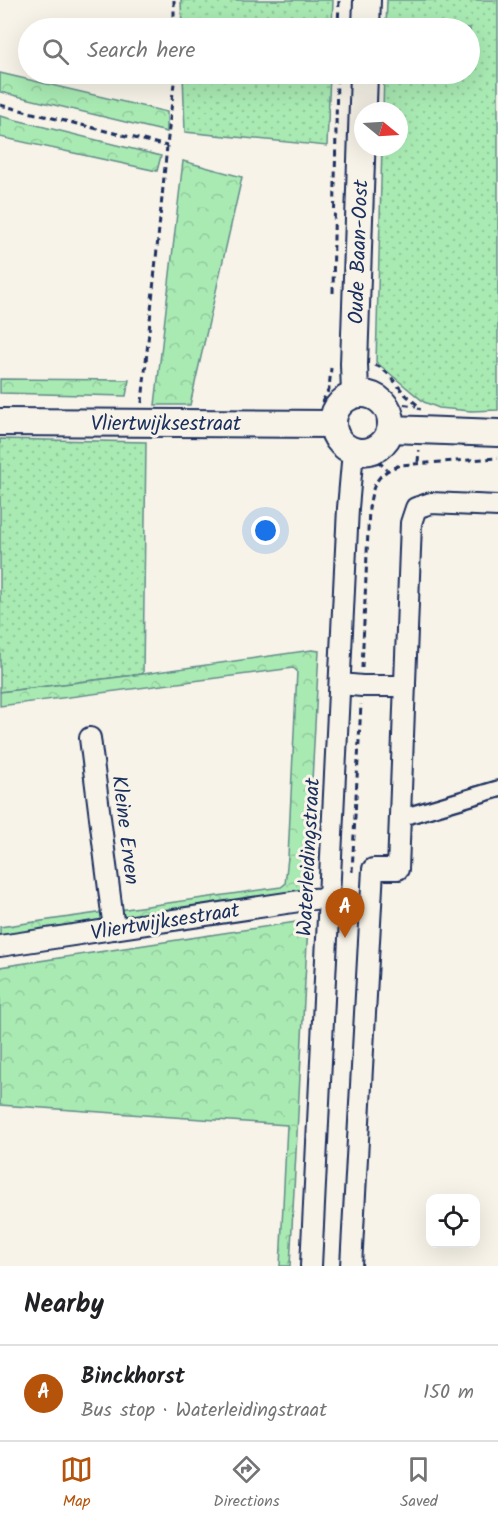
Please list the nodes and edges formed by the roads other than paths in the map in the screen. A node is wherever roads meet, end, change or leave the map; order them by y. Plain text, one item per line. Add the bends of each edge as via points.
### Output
1 (367, 0) edge
2 (366, 18) edge
3 (364, 84) edge
4 (355, 394) junction
5 (0, 422) edge
6 (333, 424) junction
7 (391, 429) junction
8 (498, 433) edge
9 (361, 451) junction
10 (498, 506) edge
11 (341, 684) junction
12 (405, 686) junction
13 (90, 738) dead end
14 (498, 789) edge
15 (400, 818) junction
16 (330, 898) junction
17 (114, 929) junction
18 (0, 946) edge
19 (311, 1266) edge
20 (351, 1266) edge

1 - 2 street
3 - 4 street, Oude Baan-Oost
4 - 6 street via 343,400 335,411
4 - 7 street via 365,393 383,402
5 - 6 street, Vliertwijksestraat
6 - 9 street via 334,433 345,447
7 - 8 street
7 - 9 street via 379,447
9 - 11 street, Waterleidingstraat via 348,508
10 - 12 street via 431,503 416,508 411,523
11 - 12 street
11 - 16 street, Waterleidingstraat
12 - 15 street
13 - 17 street, Kleine Erven
14 - 15 street
15 - 20 street via 398,870 372,868
16 - 17 street, Vliertwijksestraat
16 - 19 street, Waterleidingstraat
17 - 18 street, Vliertwijksestraat

